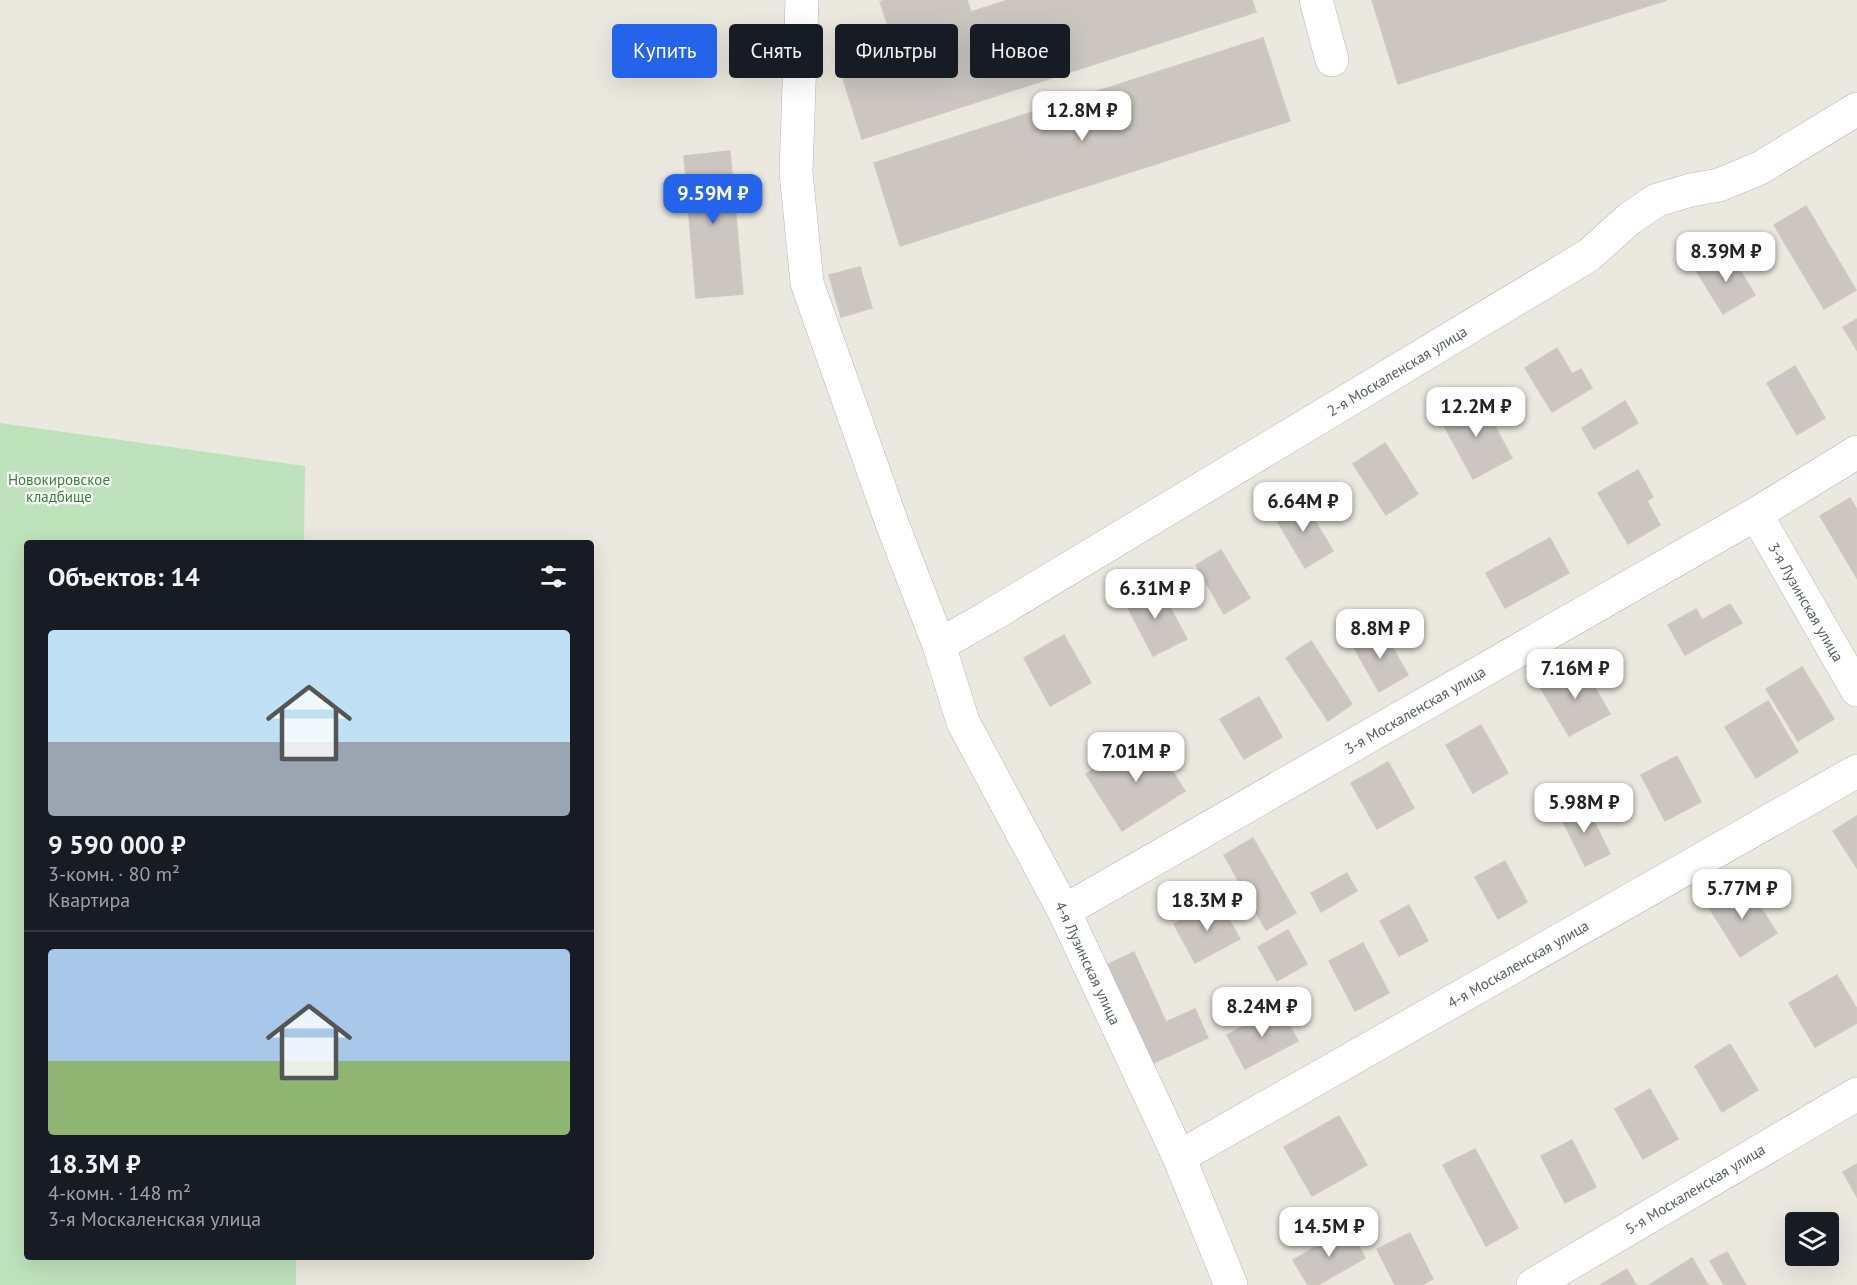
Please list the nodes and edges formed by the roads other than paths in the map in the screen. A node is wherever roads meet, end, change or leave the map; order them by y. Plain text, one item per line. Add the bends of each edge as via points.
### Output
1 (802, 0) edge
2 (1316, 0) edge
3 (1332, 60) dead end
4 (1857, 109) edge
5 (1857, 452) edge
6 (1756, 514) junction
7 (939, 645) junction
8 (1857, 690) edge
9 (1857, 771) edge
10 (1064, 911) junction
11 (1857, 1094) edge
12 (1179, 1157) junction
13 (1231, 1285) edge
14 (1533, 1285) edge

1 - 7 street, 4-я Лузинская улица via 796,172 807,283
2 - 3 street
4 - 7 street, 2-я Москаленская улица via 1760,168 1719,185 1657,200 1589,255
5 - 6 street, 3-я Москаленская улица
6 - 8 street, 3-я Лузинская улица
6 - 10 street, 3-я Москаленская улица
7 - 10 street, 4-я Лузинская улица via 963,722
9 - 12 street, 4-я Москаленская улица
10 - 12 street, 4-я Лузинская улица
11 - 14 street, 5-я Москаленская улица
12 - 13 street, 4-я Лузинская улица

